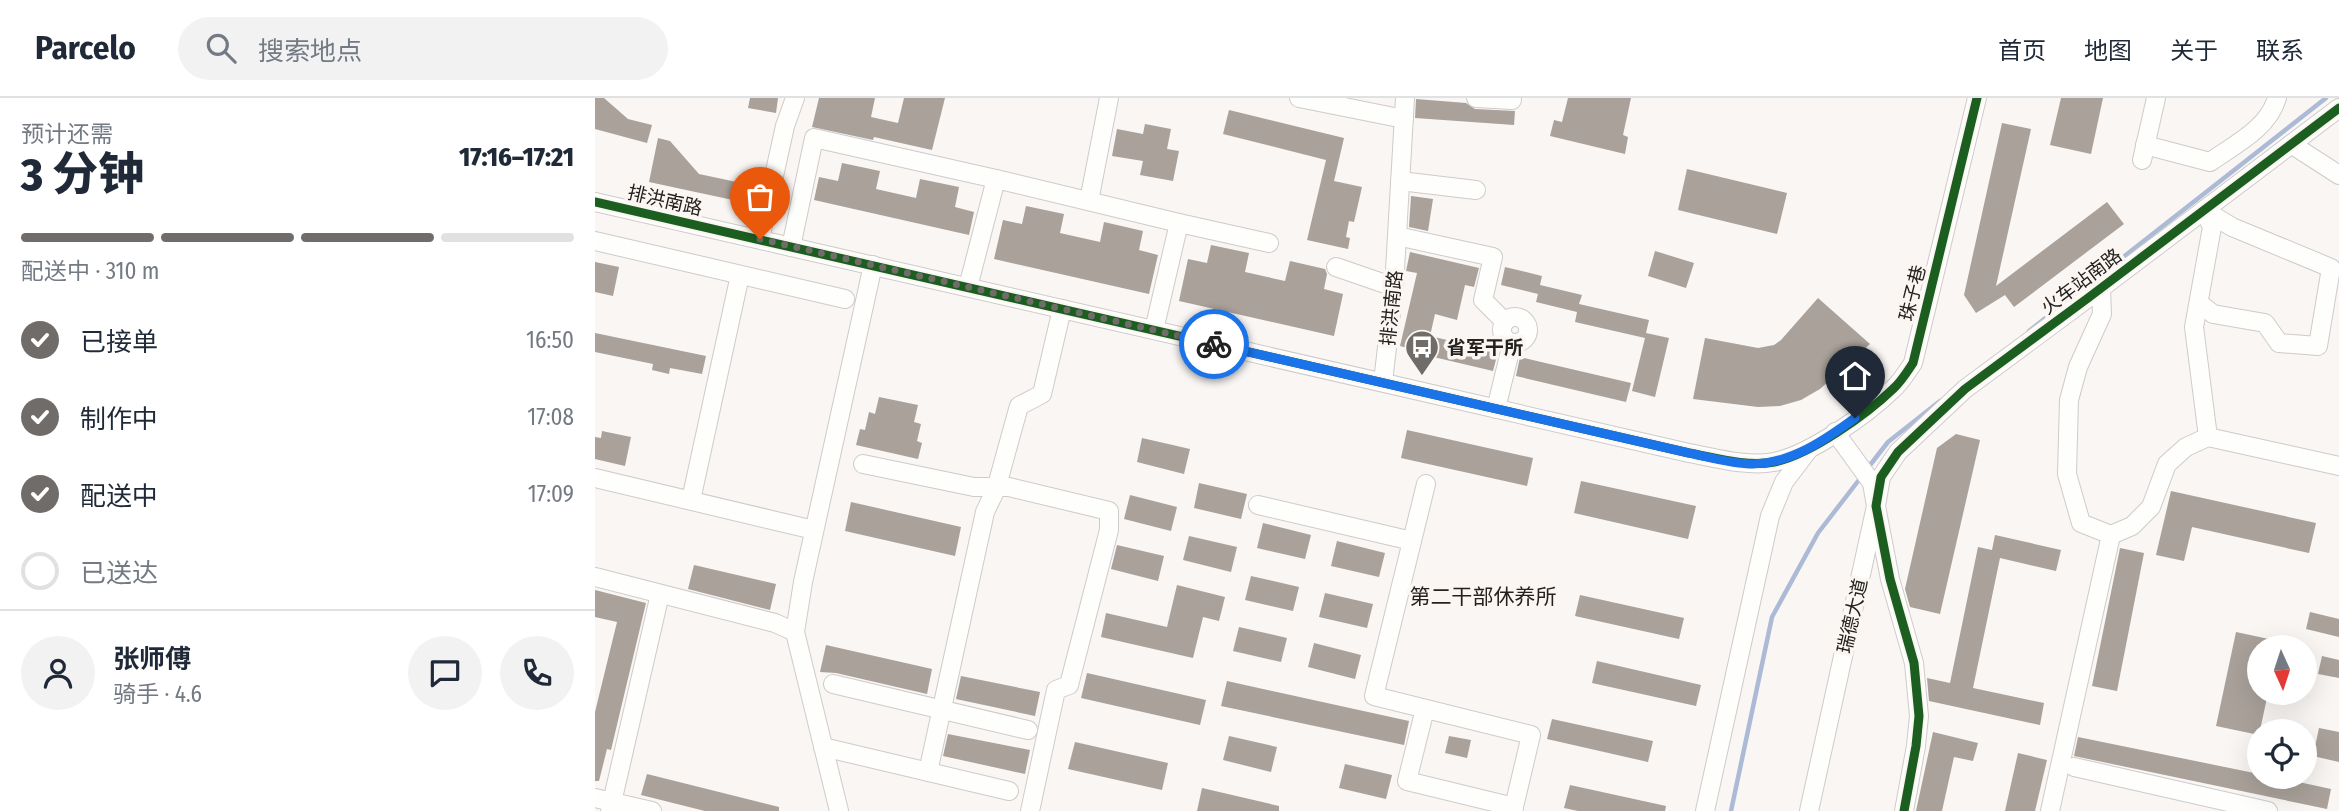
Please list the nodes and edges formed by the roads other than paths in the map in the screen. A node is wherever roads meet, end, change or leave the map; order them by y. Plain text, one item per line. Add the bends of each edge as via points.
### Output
1 (795, 98) edge
2 (1109, 98) edge
3 (1299, 98) edge
4 (1405, 98) edge
5 (1475, 98) edge
6 (1977, 98) edge
7 (2156, 98) edge
8 (2277, 98) edge
9 (1513, 100) dead end
10 (2339, 108) edge
11 (1404, 119) junction
12 (2291, 144) junction
13 (2339, 175) edge
14 (996, 179) junction
15 (1400, 181) junction
16 (1476, 190) dead end
17 (1089, 201) junction
18 (595, 202) edge
19 (2204, 210) junction
20 (1179, 223) junction
21 (1397, 236) junction
22 (760, 239) junction
23 (595, 241) edge
24 (1269, 243) dead end
25 (791, 247) junction
26 (873, 265) junction
27 (1336, 267) dead end
28 (740, 275) junction
29 (968, 287) junction
30 (1394, 287) junction
31 (2101, 288) junction
32 (845, 299) dead end
33 (2199, 303) junction
34 (1062, 309) junction
35 (1154, 330) junction
36 (1383, 382) junction
37 (1496, 409) junction
38 (1835, 432) junction
39 (2208, 437) junction
40 (1809, 449) junction
41 (863, 464) dead end
42 (2339, 466) edge
43 (595, 478) edge
44 (1426, 484) dead end
45 (996, 489) junction
46 (691, 500) junction
47 (1258, 505) dead end
48 (1877, 506) junction
49 (814, 530) junction
50 (2111, 535) junction
51 (1412, 541) junction
52 (595, 577) edge
53 (660, 594) junction
54 (795, 632) junction
55 (833, 684) dead end
56 (1425, 709) junction
57 (941, 710) junction
58 (1028, 730) dead end
59 (823, 747) junction
60 (2074, 767) dead end
61 (928, 772) junction
62 (1009, 791) dead end
63 (606, 804) edge
64 (1513, 809) edge
65 (652, 811) edge
66 (839, 811) edge
67 (1030, 811) edge
68 (1705, 811) edge
69 (1809, 811) edge
70 (1904, 811) edge
71 (2050, 811) edge
72 (2268, 811) edge

1 - 22 street
2 - 17 street
3 - 11 street
4 - 11 street, 排洪南路
5 - 9 street
6 - 38 street, 珠子巷 via 1913,363 1895,387
7 - 8 street via 2143,152 2210,162 2255,130
10 - 12 street, 火车站南路
11 - 15 street, 排洪南路
12 - 13 street
12 - 19 street, 火车站南路
14 - 17 street
14 - 25 street via 814,138
14 - 29 street
15 - 16 street
15 - 21 street, 排洪南路
17 - 20 street
18 - 22 street, 排洪南路
19 - 31 street, 火车站南路
19 - 33 street via 2212,227
19 - 33 street via 2232,227 2331,268 2318,346 2279,343 2265,323 2213,314
20 - 24 street
20 - 35 street
21 - 30 street, 排洪南路
21 - 37 street via 1493,257 1483,300 1505,322 1519,317 1527,323 1528,333 1512,343
22 - 25 street, 排洪南路
23 - 28 street
25 - 26 street, 排洪南路
26 - 29 street, 排洪南路
26 - 49 street
27 - 30 street
28 - 32 street
28 - 46 street
29 - 34 street, 排洪南路
30 - 36 street, 排洪南路
31 - 48 street, 火车站南路 via 1965,388 1927,422 1881,477
31 - 50 street via 2102,314 2069,400 2067,474 2081,523
33 - 39 street via 2194,327
34 - 35 street, 排洪南路
34 - 45 street via 1042,394 1019,406
35 - 36 street, 排洪南路
36 - 37 street
37 - 40 street via 1751,464 1776,462
38 - 40 street, 珠子巷
38 - 48 street, 瑞德大道 via 1872,483
39 - 42 street
39 - 50 street via 2186,447 2167,464 2151,507 2132,526
40 - 68 street via 1784,482 1770,516
41 - 45 street
43 - 46 street
44 - 51 street
45 - 57 street via 985,512
45 - 67 street via 1009,487 1109,511 1109,530 1069,685 1056,690
46 - 49 street
47 - 51 street
48 - 69 street, 瑞德大道
48 - 70 street via 1914,663 1919,716
49 - 54 street
50 - 71 street
51 - 56 street via 1374,696
52 - 53 street
53 - 54 street
53 - 63 street
54 - 59 street
55 - 57 street
56 - 64 street via 1407,781
56 - 64 street via 1531,735
57 - 58 street
57 - 61 street
59 - 61 street
59 - 66 street
60 - 72 street
61 - 62 street
63 - 65 street

